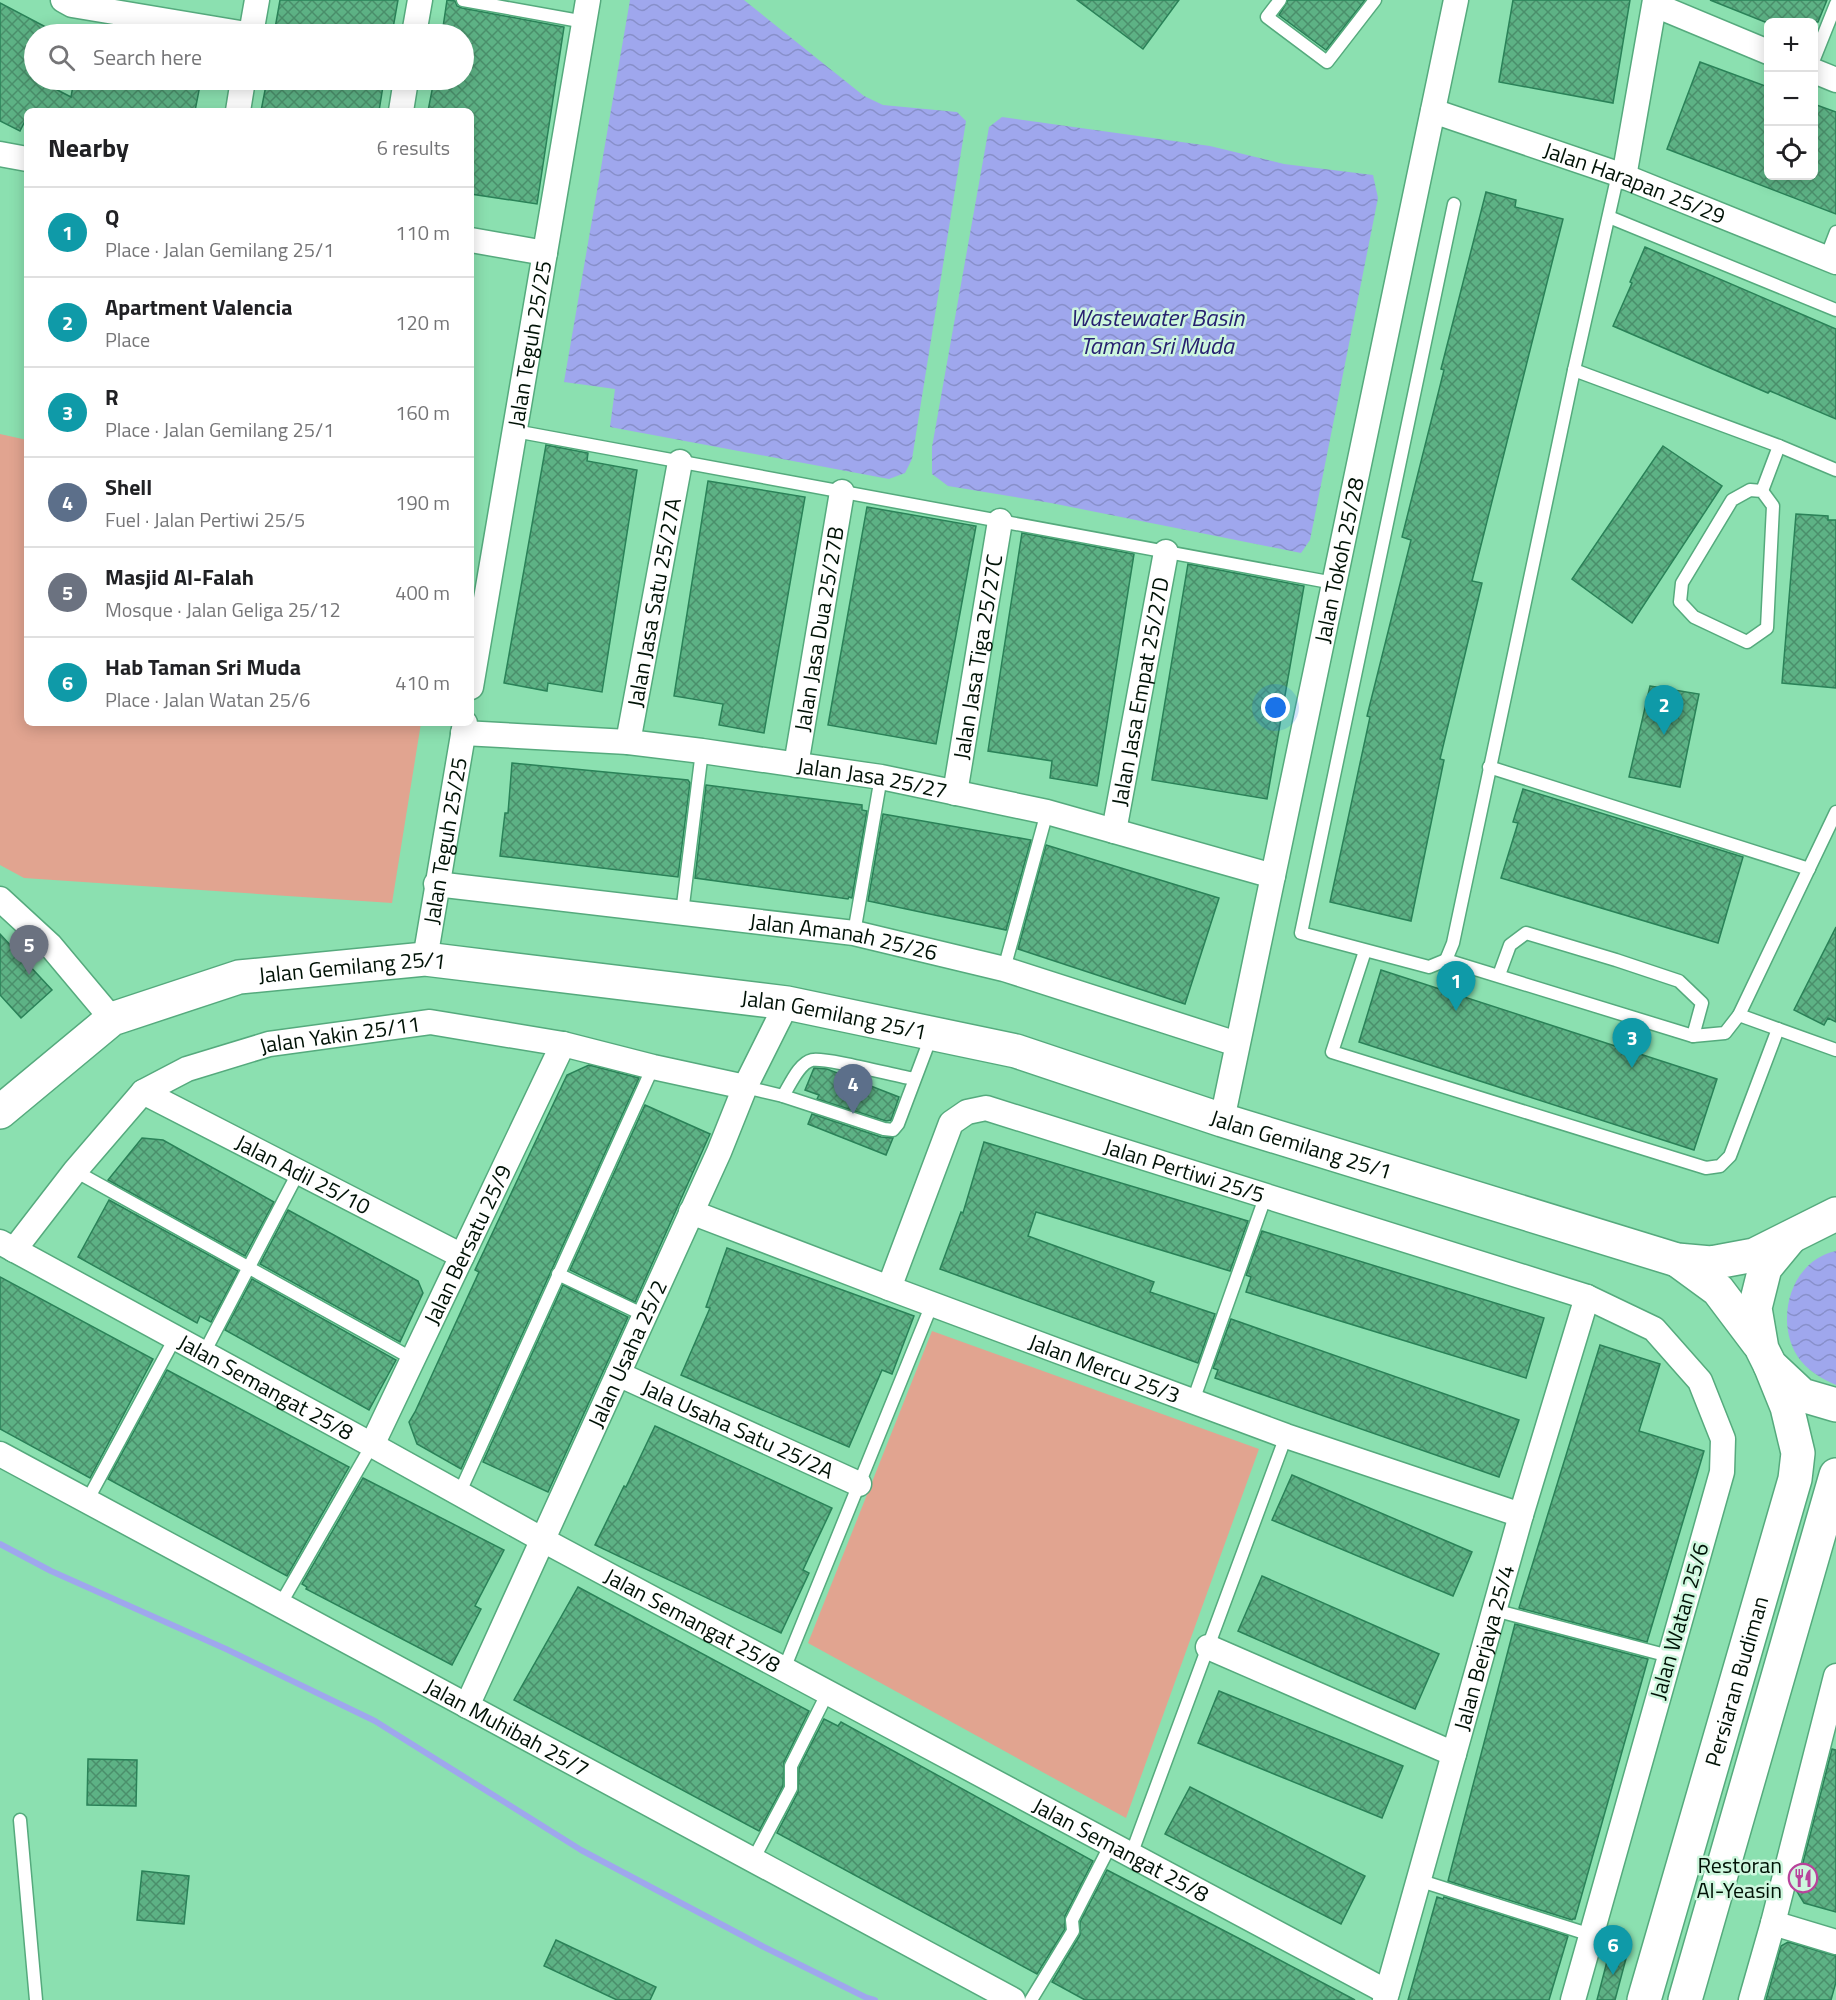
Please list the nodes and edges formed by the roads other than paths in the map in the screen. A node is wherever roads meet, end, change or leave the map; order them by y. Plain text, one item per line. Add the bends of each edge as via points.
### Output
1 (63, 0) edge
2 (257, 0) edge
3 (420, 0) edge
4 (463, 0) edge
5 (1280, 0) edge
6 (1375, 0) edge
7 (1456, 0) edge
8 (1655, 3) edge
9 (1836, 4) edge
10 (586, 11) edge
11 (186, 24) edge
12 (253, 24) edge
13 (416, 24) edge
14 (1818, 49) edge
15 (1764, 50) edge
16 (1818, 72) edge
17 (1836, 80) edge
18 (241, 90) edge
19 (404, 90) edge
20 (238, 108) edge
21 (401, 108) edge
22 (1433, 111) junction
23 (0, 154) edge
24 (24, 158) edge
25 (1621, 176) junction
26 (1454, 204) dead end
27 (1609, 217) junction
28 (1836, 232) edge
29 (474, 241) edge
30 (545, 254) junction
31 (1831, 260) edge
32 (1836, 310) edge
33 (1574, 370) junction
34 (515, 431) junction
35 (1779, 446) junction
36 (680, 462) junction
37 (1836, 470) edge
38 (1762, 490) junction
39 (842, 492) junction
40 (1000, 521) junction
41 (1166, 552) junction
42 (1334, 582) junction
43 (474, 670) edge
44 (464, 728) edge
45 (628, 742) junction
46 (702, 751) junction
47 (796, 765) junction
48 (1490, 767) junction
49 (880, 777) junction
50 (955, 793) junction
51 (1047, 812) junction
52 (1836, 812) edge
53 (1114, 831) junction
54 (1809, 869) junction
55 (1273, 876) junction
56 (436, 884) junction
57 (0, 899) edge
58 (682, 913) junction
59 (854, 933) junction
60 (1365, 951) junction
61 (425, 959) junction
62 (1446, 960) junction
63 (1004, 969) junction
64 (1499, 975) junction
65 (787, 1003) junction
66 (1739, 1015) junction
67 (112, 1019) junction
68 (1778, 1029) junction
69 (933, 1033) junction
70 (1693, 1036) junction
71 (563, 1044) junction
72 (1237, 1044) junction
73 (1836, 1050) edge
74 (653, 1067) junction
75 (914, 1080) junction
76 (745, 1087) junction
77 (143, 1092) junction
78 (783, 1096) junction
79 (0, 1112) edge
80 (1222, 1120) junction
81 (75, 1171) junction
82 (298, 1173) junction
83 (1266, 1195) junction
84 (691, 1212) junction
85 (1833, 1217) edge
86 (1792, 1236) junction
87 (7, 1246) edge
88 (462, 1257) junction
89 (1677, 1260) junction
90 (249, 1268) junction
91 (558, 1274) junction
92 (890, 1288) junction
93 (1587, 1297) junction
94 (932, 1304) junction
95 (644, 1315) junction
96 (175, 1338) junction
97 (204, 1353) junction
98 (1766, 1357) junction
99 (413, 1359) junction
100 (618, 1374) junction
101 (1193, 1401) junction
102 (1836, 1405) edge
103 (1286, 1436) junction
104 (372, 1445) junction
105 (0, 1454) edge
106 (1836, 1475) edge
107 (859, 1484) junction
108 (459, 1494) junction
109 (87, 1501) junction
110 (1521, 1515) junction
111 (543, 1540) junction
112 (280, 1605) junction
113 (1494, 1610) junction
114 (1208, 1647) junction
115 (1669, 1656) junction
116 (784, 1669) junction
117 (1836, 1676) edge
118 (828, 1692) junction
119 (467, 1706) junction
120 (1454, 1754) junction
121 (20, 1820) dead end
122 (1121, 1850) junction
123 (753, 1860) junction
124 (1418, 1880) junction
125 (1773, 1923) junction
126 (1591, 1935) junction
127 (1836, 1942) edge
128 (1386, 1996) edge
129 (36, 2000) edge
130 (1013, 2000) edge
131 (1031, 2000) edge
132 (1573, 2000) edge
133 (1644, 2000) edge
134 (1685, 2000) edge
135 (1751, 2000) edge

1 - 11 street via 72,5
2 - 12 street
3 - 13 street
4 - 10 lane
5 - 6 lane via 1267,17 1327,62
7 - 22 street, Jalan Tokoh 25/28
8 - 15 street
8 - 25 street
9 - 14 lane
10 - 30 street, Jalan Teguh 25/25
16 - 17 street
18 - 20 street
19 - 21 street
22 - 25 street, Jalan Harapan 25/29
22 - 42 street, Jalan Tokoh 25/28
23 - 24 street
25 - 27 lane
25 - 31 street, Jalan Harapan 25/29
26 - 60 lane via 1301,933
27 - 32 lane
27 - 33 lane
28 - 31 lane
29 - 30 street
30 - 34 street, Jalan Teguh 25/25
33 - 35 lane
33 - 48 lane
34 - 36 lane
34 - 43 street, Jalan Teguh 25/25
35 - 37 lane
35 - 38 lane
36 - 39 lane
36 - 45 street, Jalan Jasa Satu 25/27A
38 - 38 lane via 1773,506 1767,628 1747,642 1694,617 1680,602 1682,583 1732,500 1750,490
39 - 40 lane
39 - 47 street, Jalan Jasa Dua 25/27B
40 - 41 lane
40 - 50 street, Jalan Jasa Tiga 25/27C
41 - 42 lane
41 - 53 street, Jalan Jasa Empat 25/27D
42 - 55 street, Jalan Tokoh 25/28
44 - 45 street, Jalan Jasa 25/27
44 - 56 street, Jalan Teguh 25/25
45 - 46 street, Jalan Jasa 25/27
46 - 47 street, Jalan Jasa 25/27
46 - 58 lane
47 - 49 street, Jalan Jasa 25/27
48 - 54 lane
48 - 62 lane via 1453,943
49 - 50 street, Jalan Jasa 25/27
49 - 59 lane
50 - 51 street, Jalan Jasa 25/27
51 - 53 street, Jalan Jasa 25/27
51 - 63 lane
52 - 54 lane
53 - 55 street, Jalan Jasa 25/27
54 - 66 lane
55 - 72 street, Jalan Tokoh 25/28
56 - 58 street, Jalan Amanah 25/26
56 - 61 street, Jalan Teguh 25/25
57 - 67 street via 50,945
58 - 59 street, Jalan Amanah 25/26
59 - 63 street, Jalan Amanah 25/26
60 - 62 lane via 1429,967
60 - 68 lane via 1332,1052 1706,1168 1720,1166 1730,1156
61 - 65 street, Jalan Gemilang 25/1
61 - 67 street, Jalan Gemilang 25/1 via 239,977
62 - 64 lane
63 - 72 street, Jalan Amanah 25/26
64 - 70 lane
64 - 70 lane via 1510,945 1526,933 1616,960 1679,981 1702,1003
65 - 69 street, Jalan Gemilang 25/1
65 - 76 street, Jalan Usaha 25/2
66 - 68 lane
66 - 70 lane via 1725,1033
67 - 79 street, Jalan Gemilang 25/1
68 - 73 lane
69 - 75 lane
69 - 80 street, Jalan Gemilang 25/1 via 1016,1051
71 - 74 street, Jalan Yakin 25/11
71 - 77 street, Jalan Yakin 25/11 via 430,1022 269,1044 187,1069
71 - 88 street, Jalan Bersatu 25/9
72 - 80 street, Jalan Tokoh 25/28
74 - 76 street, Jalan Yakin 25/11
74 - 91 lane
75 - 78 lane via 812,1060 802,1067
75 - 78 lane via 893,1130
76 - 78 lane
76 - 84 street, Jalan Usaha 25/2
77 - 81 street, Jalan Yakin 25/11
77 - 82 street, Jalan Adil 25/10
80 - 89 street, Jalan Gemilang 25/1
81 - 87 street, Jalan Yakin 25/11
81 - 90 lane
82 - 88 street, Jalan Adil 25/10
82 - 90 lane
83 - 92 street, Jalan Pertiwi 25/5 via 986,1108 967,1112 951,1123
83 - 93 street, Jalan Pertiwi 25/5
83 - 101 lane
84 - 92 street, Jalan Mercu 25/3
84 - 95 street, Jalan Usaha 25/2
85 - 86 street, Jalan Gemilang 25/1
86 - 89 street, Jalan Gemilang 25/1 via 1754,1255 1711,1263
86 - 98 street via 1765,1268 1755,1308
87 - 96 street, Jalan Semangat 25/8
88 - 99 street, Jalan Bersatu 25/9
89 - 98 street, Jalan Gemilang 25/1 via 1718,1290
90 - 97 lane
90 - 99 lane
91 - 95 lane
91 - 108 lane
92 - 94 street, Jalan Mercu 25/3
93 - 110 street, Jalan Berjaya 25/4
93 - 115 street, Jalan Watan 25/6 via 1654,1329 1700,1381 1723,1439 1722,1472
94 - 101 street, Jalan Mercu 25/3
94 - 107 lane
95 - 100 street, Jalan Usaha 25/2
96 - 97 street, Jalan Semangat 25/8
96 - 109 lane
97 - 104 street, Jalan Semangat 25/8
98 - 102 street via 1802,1395
98 - 133 street, Persiaran Budiman via 1787,1407 1798,1453 1795,1479
99 - 104 street, Jalan Bersatu 25/9
100 - 107 street, Jala Usaha Satu 25/2A
100 - 111 street, Jalan Usaha 25/2
101 - 103 street, Jalan Mercu 25/3
103 - 110 street, Jalan Mercu 25/3
103 - 114 lane
104 - 108 street, Jalan Semangat 25/8
104 - 112 lane
105 - 109 street, Jalan Muhibah 25/7
106 - 134 street, Persiaran Budiman
107 - 116 lane
108 - 111 street, Jalan Semangat 25/8
109 - 112 street, Jalan Muhibah 25/7
110 - 113 street, Jalan Berjaya 25/4
111 - 116 street, Jalan Semangat 25/8
111 - 119 street, Jalan Usaha 25/2
112 - 119 street, Jalan Muhibah 25/7
113 - 115 lane
113 - 120 street, Jalan Berjaya 25/4
114 - 120 street
114 - 122 lane
115 - 126 street, Jalan Watan 25/6
116 - 118 street, Jalan Semangat 25/8
117 - 125 street
118 - 122 street, Jalan Semangat 25/8
118 - 123 lane via 791,1766 791,1788
119 - 123 street, Jalan Muhibah 25/7
120 - 124 street, Jalan Berjaya 25/4
121 - 129 lane
122 - 128 street, Jalan Semangat 25/8
122 - 131 lane via 1072,1920 1073,1931
123 - 130 street, Jalan Muhibah 25/7
124 - 126 lane
124 - 128 street, Jalan Berjaya 25/4
125 - 127 street
125 - 135 street
126 - 132 street, Jalan Watan 25/6

